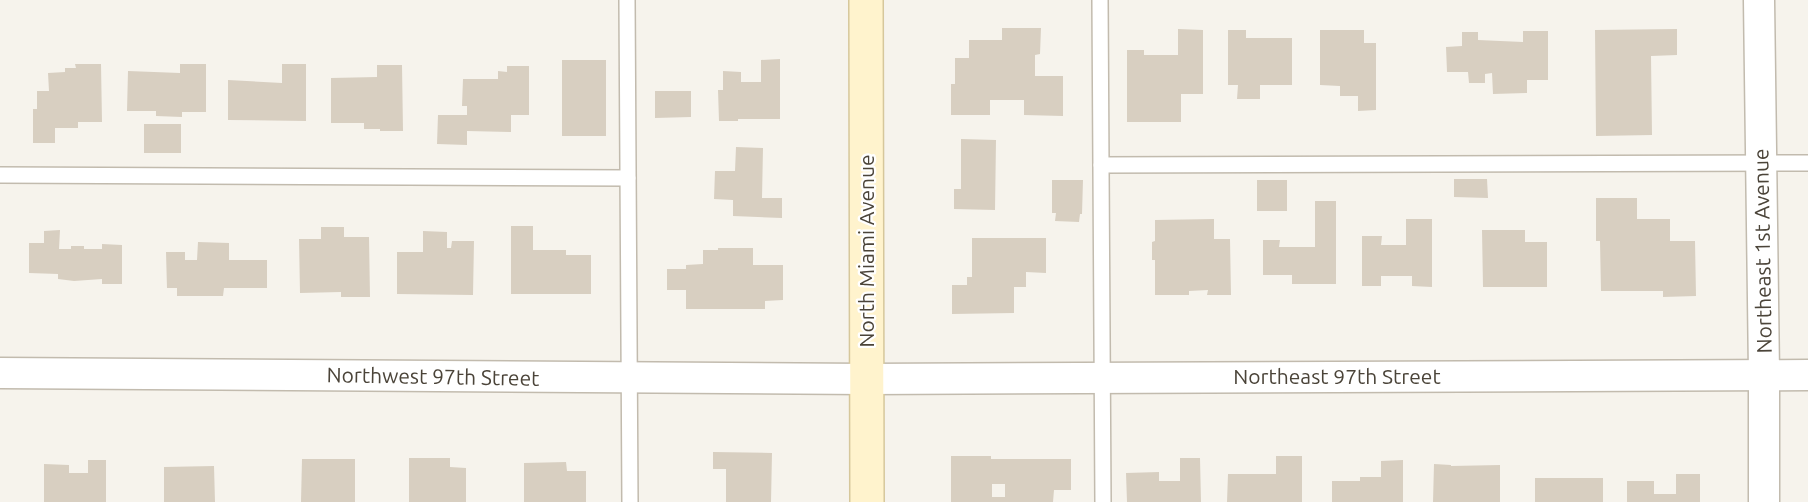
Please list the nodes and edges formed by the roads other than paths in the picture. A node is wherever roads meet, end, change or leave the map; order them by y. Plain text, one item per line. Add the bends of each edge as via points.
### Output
1 (627, 0) edge
2 (866, 0) edge
3 (1100, 0) edge
4 (1759, 0) edge
5 (1808, 163) edge
6 (1761, 164) junction
7 (1101, 165) junction
8 (0, 175) edge
9 (628, 178) junction
10 (0, 373) edge
11 (1764, 374) junction
12 (1808, 375) edge
13 (630, 378) junction
14 (867, 379) junction
15 (1102, 379) junction
16 (630, 502) edge
17 (867, 502) edge
18 (1102, 502) edge
19 (1764, 502) edge

1 - 9 lane
2 - 14 main road, North Miami Avenue
3 - 7 lane
4 - 6 street, Northeast 1st Avenue
5 - 6 lane
6 - 7 lane
6 - 11 street, Northeast 1st Avenue
7 - 15 lane
8 - 9 lane
9 - 13 lane
10 - 13 street, Northwest 97th Street
11 - 12 street, Northeast 97th Street
11 - 15 street, Northeast 97th Street
11 - 19 street, Northeast 1st Avenue
13 - 14 street, Northwest 97th Street
13 - 16 lane
14 - 15 street, Northeast 97th Street
14 - 17 main road, North Miami Avenue
15 - 18 lane

